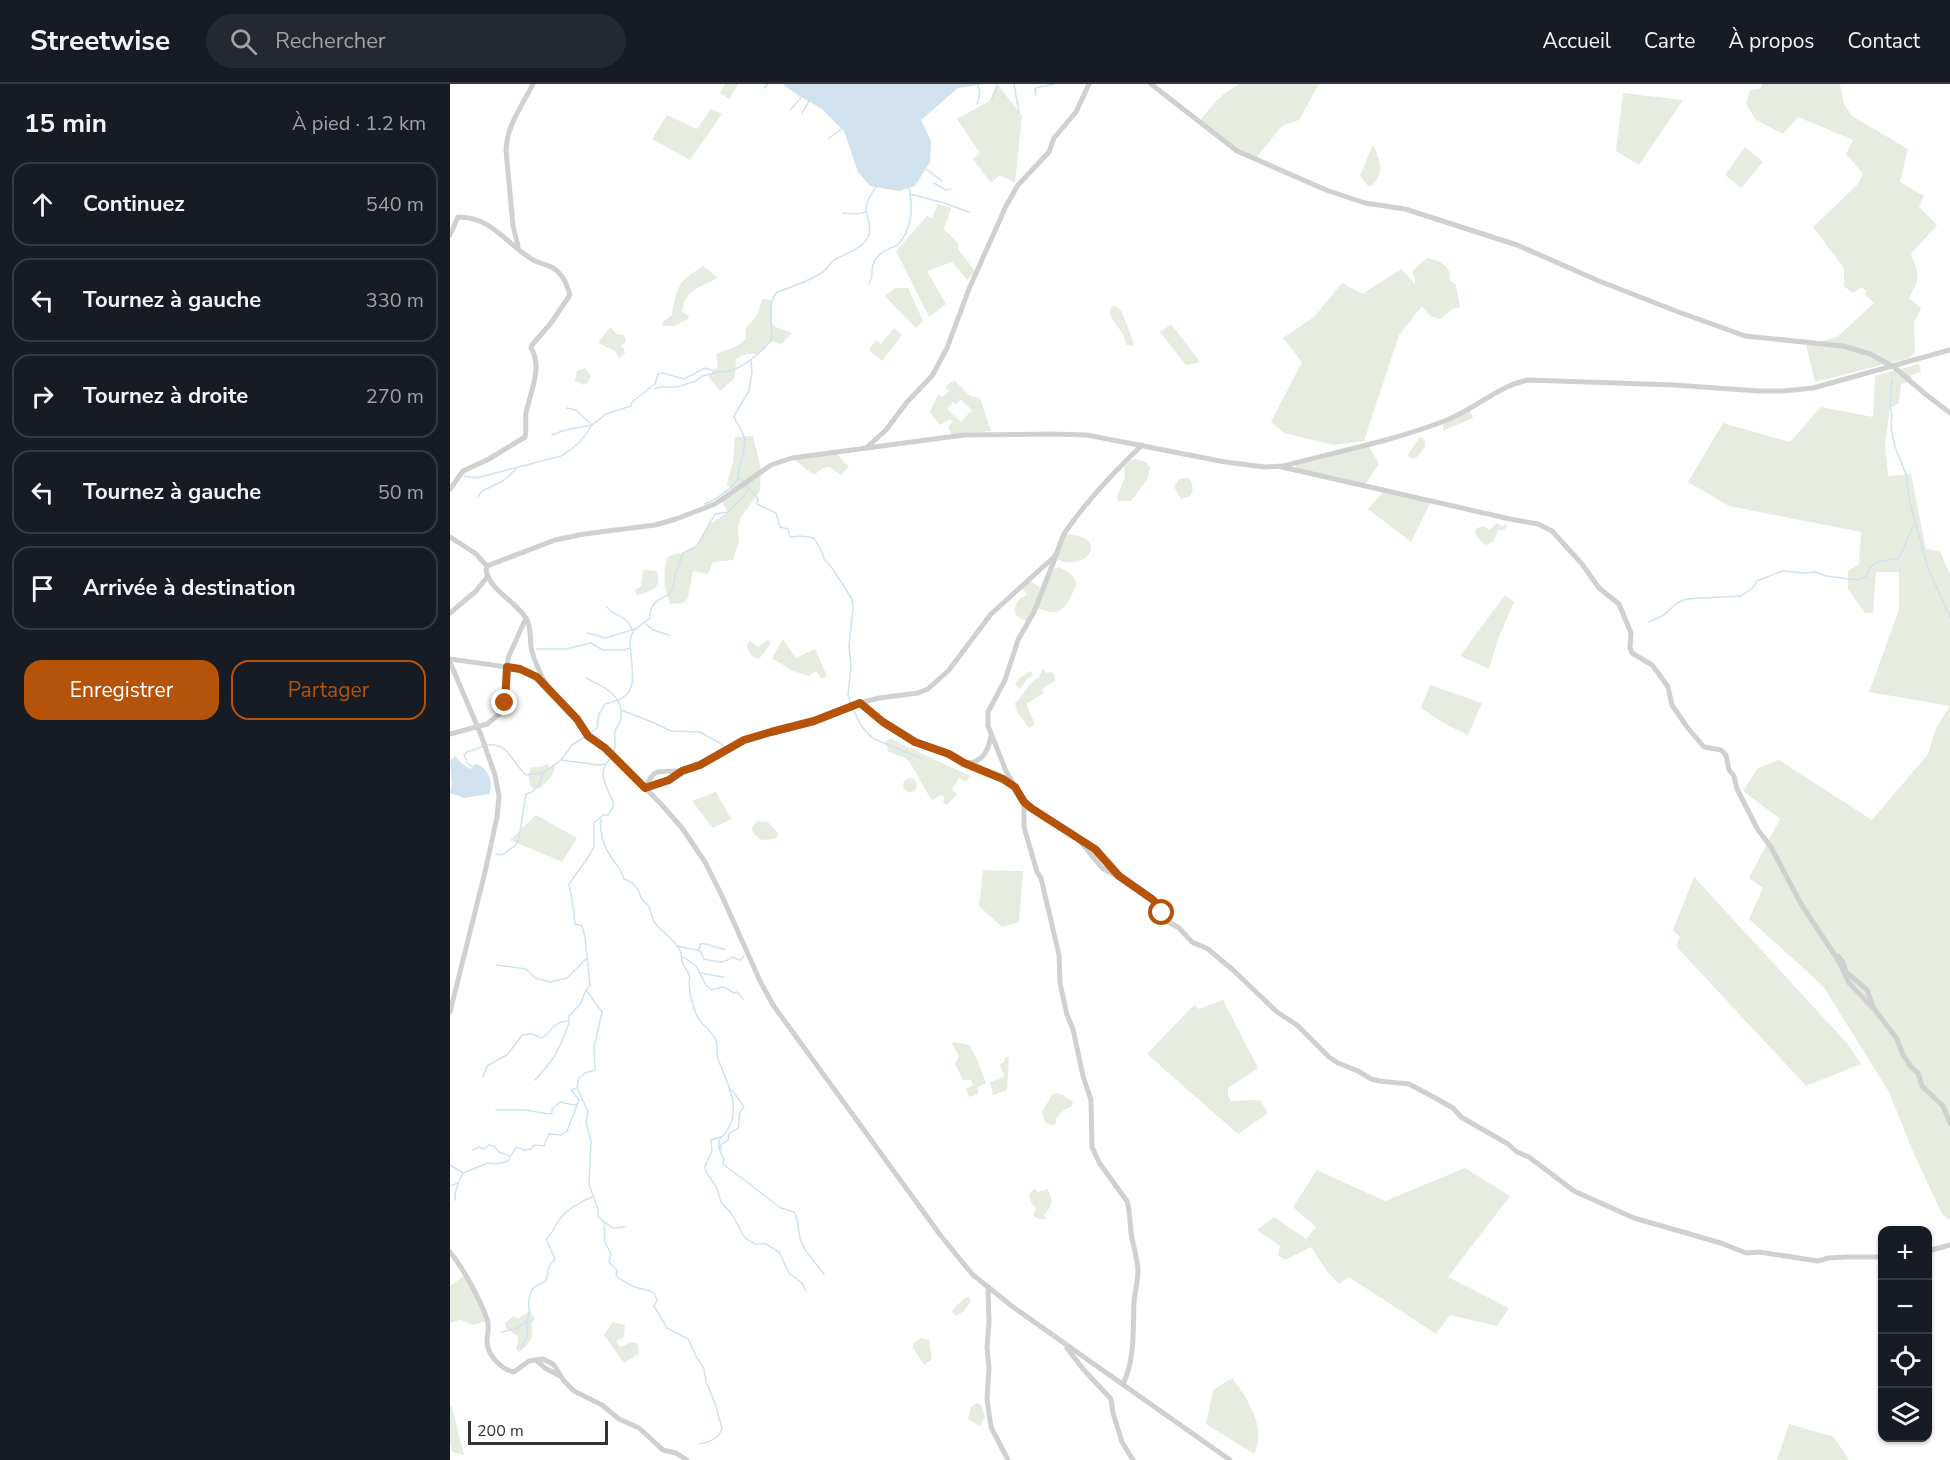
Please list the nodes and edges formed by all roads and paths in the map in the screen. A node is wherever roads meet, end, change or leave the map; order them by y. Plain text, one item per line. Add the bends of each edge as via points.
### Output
1 (533, 84) edge
2 (1089, 84) edge
3 (1151, 84) edge
4 (450, 235) edge
5 (522, 251) junction
6 (1950, 350) edge
7 (1894, 367) junction
8 (1950, 412) edge
9 (1142, 445) junction
10 (865, 449) junction
11 (1278, 466) junction
12 (450, 489) edge
13 (450, 537) edge
14 (1057, 553) junction
15 (487, 566) junction
16 (488, 576) junction
17 (450, 613) edge
18 (526, 618) junction
19 (450, 661) edge
20 (507, 667) junction
21 (547, 686) junction
22 (860, 703) junction
23 (478, 725) junction
24 (450, 734) edge
25 (991, 735) junction
26 (964, 763) junction
27 (682, 771) junction
28 (1015, 787) junction
29 (645, 788) junction
30 (1024, 802) junction
31 (450, 1012) edge
32 (1950, 1123) edge
33 (1950, 1245) edge
34 (1932, 1250) edge
35 (450, 1252) edge
36 (1878, 1257) edge
37 (988, 1288) junction
38 (1064, 1343) junction
39 (1123, 1384) junction
40 (687, 1460) edge
41 (1008, 1460) edge
42 (1133, 1460) edge
43 (1230, 1460) edge

1 - 5 street via 509,128 506,150 515,239
2 - 10 street via 1076,112 1006,206 932,376
3 - 7 street via 1237,151 1326,190 1365,203 1418,213 1517,245 1745,336 1843,346
4 - 5 street via 458,216 464,217 496,228
5 - 12 street via 557,271 570,297 531,348 537,358 525,437 463,471
6 - 7 street
7 - 8 street
7 - 11 street via 1813,388 1784,391 1528,380 1502,390 1459,416 1407,434
9 - 10 street via 1087,435 964,435
9 - 11 street via 1225,462
9 - 14 street via 1081,510 1063,534
10 - 15 street via 792,458 771,465 716,504 676,519 555,540
11 - 32 street via 1538,524 1552,531 1599,588 1619,604 1631,633 1632,653 1659,674 1687,727 1704,747 1726,755 1746,808 1801,904 1831,951 1843,962 1846,972 1867,990 1903,1055 1918,1073 1925,1090 1942,1106
13 - 15 street
14 - 22 street via 991,614 939,681 918,693
14 - 25 street via 988,712
15 - 16 street
16 - 17 street
16 - 18 street
18 - 20 street
18 - 21 street via 532,652
19 - 20 street
19 - 23 street
20 - 21 street via 530,673
20 - 23 street via 502,712 488,724
21 - 29 street via 588,736
22 - 26 street via 915,742
22 - 27 street via 814,721 744,740
23 - 24 street
23 - 31 street via 499,800
25 - 26 street via 985,755
25 - 28 street
26 - 28 street
27 - 29 street
27 - 29 street via 656,772
28 - 30 street
29 - 37 street via 682,828 705,861 773,1005 941,1236
30 - 36 street via 1079,840 1102,868 1152,899 1161,908 1164,919 1192,942 1208,949 1277,1012 1297,1024 1329,1057 1371,1079 1408,1083 1453,1108 1582,1195 1634,1218 1721,1242 1746,1253 1818,1261
30 - 39 street via 1024,827 1041,878 1059,955 1067,1015 1089,1089 1092,1147 1129,1206 1138,1279 1134,1344
33 - 34 street
35 - 40 street via 466,1274 488,1321 488,1346 501,1366 514,1372 524,1364 543,1359 554,1365 574,1391 639,1428 663,1450
37 - 38 street
37 - 41 street via 987,1399 991,1427
38 - 39 street
38 - 42 street via 1111,1399 1122,1442
39 - 43 street

